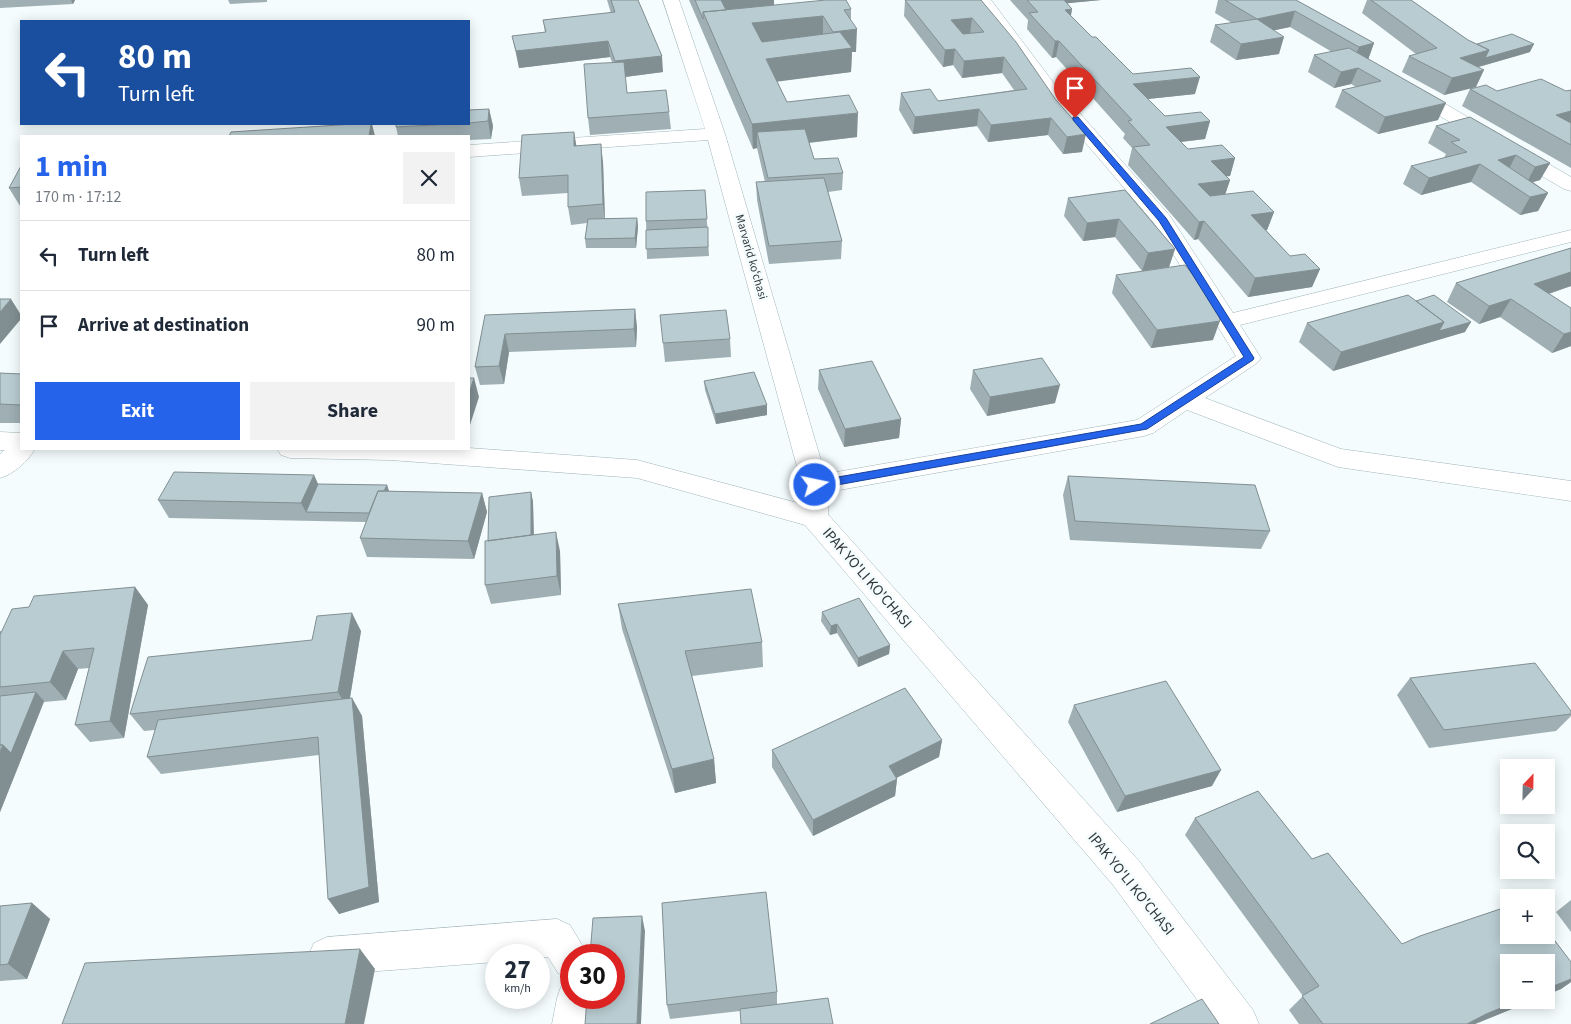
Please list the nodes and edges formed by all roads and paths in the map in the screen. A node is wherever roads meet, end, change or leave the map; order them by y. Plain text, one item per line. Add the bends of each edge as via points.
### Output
1 (671, 0) edge
2 (983, 0) edge
3 (1396, 83) edge
4 (716, 134) junction
5 (470, 151) edge
6 (1571, 185) edge
7 (1571, 236) edge
8 (1226, 322) junction
9 (1185, 400) junction
10 (0, 441) edge
11 (20, 442) edge
12 (21, 450) edge
13 (323, 450) edge
14 (0, 469) edge
15 (815, 485) junction
16 (1571, 491) edge
17 (814, 517) junction
18 (560, 944) edge
19 (291, 959) edge
20 (574, 1009) edge
21 (572, 1024) edge
22 (1239, 1024) edge

1 - 4 street, Marvarid koʻchasi
2 - 8 street via 1050,90 1163,220
3 - 6 street
4 - 5 street
4 - 15 street, Marvarid koʻchasi
7 - 8 street
8 - 9 street via 1249,358
9 - 15 street via 1144,427
9 - 16 street via 1338,458
10 - 11 street
12 - 14 street
13 - 17 street, IPAK YO'LI KO'CHASI via 637,469
15 - 17 street, Marvarid koʻchasi
17 - 22 street, IPAK YO'LI KO'CHASI via 1126,872
18 - 19 street via 556,938
20 - 21 street

